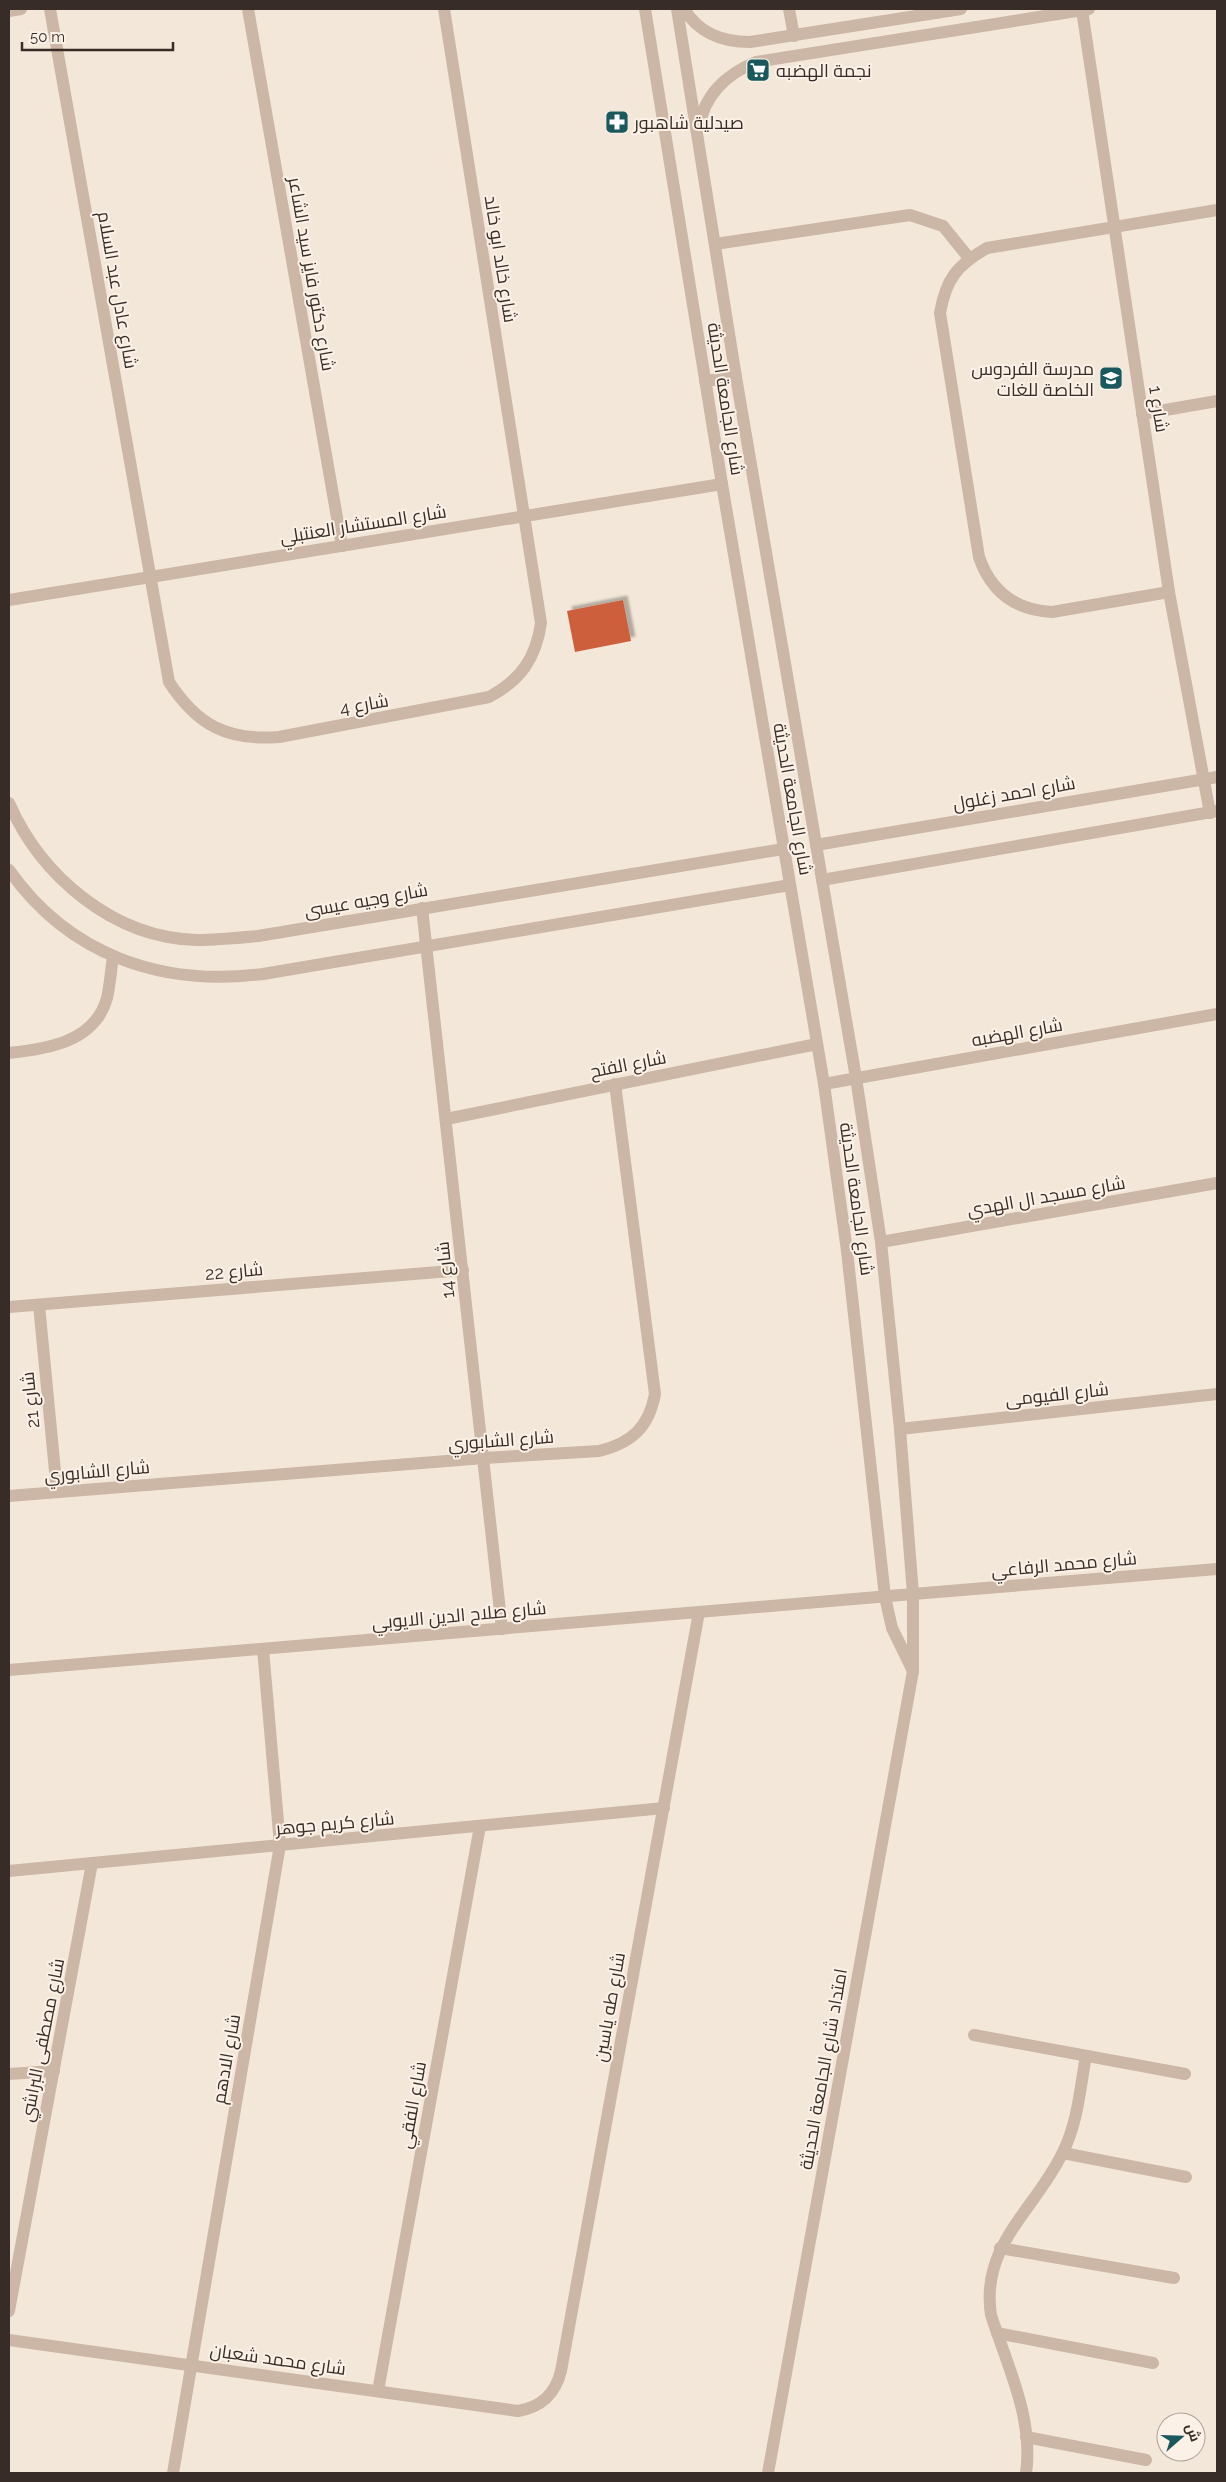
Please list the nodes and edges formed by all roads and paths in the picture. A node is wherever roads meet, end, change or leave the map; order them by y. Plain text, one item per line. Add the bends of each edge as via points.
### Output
1 (22, 9) edge
2 (50, 9) edge
3 (248, 9) edge
4 (444, 9) edge
5 (645, 9) edge
6 (677, 9) edge
7 (684, 9) edge
8 (789, 9) edge
9 (961, 9) edge
10 (1085, 9) edge
11 (9, 11) edge
12 (794, 36) junction
13 (698, 136) junction
14 (1217, 210) edge
15 (1114, 226) junction
16 (715, 244) junction
17 (968, 258) junction
18 (736, 378) junction
19 (706, 381) junction
20 (1217, 401) edge
21 (1142, 414) junction
22 (722, 484) junction
23 (525, 516) junction
24 (342, 546) junction
25 (150, 577) junction
26 (1169, 592) junction
27 (9, 600) edge
28 (1211, 778) edge
29 (9, 803) edge
30 (1214, 812) edge
31 (816, 844) junction
32 (783, 848) junction
33 (9, 870) edge
34 (822, 880) junction
35 (790, 885) junction
36 (422, 908) junction
37 (426, 946) junction
38 (114, 956) junction
39 (1217, 1014) edge
40 (817, 1044) junction
41 (9, 1053) edge
42 (856, 1078) junction
43 (615, 1084) junction
44 (824, 1084) junction
45 (446, 1119) junction
46 (1217, 1184) edge
47 (881, 1242) junction
48 (463, 1270) junction
49 (38, 1304) junction
50 (9, 1307) edge
51 (1217, 1394) edge
52 (900, 1429) junction
53 (484, 1458) junction
54 (57, 1492) junction
55 (9, 1496) edge
56 (1217, 1569) edge
57 (913, 1594) junction
58 (885, 1597) junction
59 (699, 1612) junction
60 (502, 1629) junction
61 (263, 1649) junction
62 (9, 1670) edge
63 (913, 1671) junction
64 (664, 1808) junction
65 (480, 1826) junction
66 (280, 1845) junction
67 (92, 1863) junction
68 (9, 1871) edge
69 (974, 2036) dead end
70 (1086, 2056) junction
71 (54, 2071) junction
72 (9, 2074) edge
73 (1184, 2074) dead end
74 (1063, 2153) junction
75 (1186, 2177) dead end
76 (1000, 2248) junction
77 (1174, 2278) dead end
78 (9, 2312) edge
79 (997, 2333) junction
80 (9, 2340) edge
81 (1153, 2363) dead end
82 (192, 2365) junction
83 (378, 2391) junction
84 (542, 2403) joint
85 (1026, 2437) junction
86 (1146, 2460) dead end
87 (173, 2473) edge
88 (768, 2473) edge
89 (1026, 2473) edge

1 - 11 street
2 - 25 street, شارع عادل عبد السلام
3 - 24 street, شارع دكتور فايز سيد الشاعر
4 - 23 street, شارع خالد ابو خالد
5 - 19 street, شارع الجامعة الحديثة
6 - 13 street, شارع الجامعة الحديثة
7 - 12 street via 704,31 734,42
8 - 12 street
9 - 12 street
10 - 13 street via 756,62 720,84 704,108
10 - 15 street, شارع 1
13 - 16 street, شارع الجامعة الحديثة
14 - 15 street
15 - 17 street via 987,248
15 - 21 street, شارع 1
16 - 17 street via 910,215 943,226
16 - 18 street, شارع الجامعة الحديثة
17 - 26 street via 954,273 944,292 940,312 984,572 1006,598 1035,611 1052,612
18 - 19 street
18 - 31 street, شارع الجامعة الحديثة
19 - 22 street, شارع الجامعة الحديثة
20 - 21 street
21 - 26 street, شارع 1
22 - 23 street, شارع المستشار العنتبلي
22 - 32 street, شارع الجامعة الحديثة
23 - 24 street, شارع المستشار العنتبلي
23 - 25 street, شارع 4 via 541,623 531,660 506,688 471,702 279,737 235,736 196,716 181,701 169,682
24 - 25 street, شارع المستشار العنتبلي
25 - 27 street, شارع المستشار العنتبلي
26 - 28 street, شارع 1
28 - 30 street, شارع 1
28 - 31 street, شارع احمد زغلول
29 - 36 street, شارع وجيه عيسى via 35,850 79,895 105,913 164,935 195,940 242,937
30 - 34 street
31 - 34 street, شارع الجامعة الحديثة
32 - 35 street, شارع الجامعة الحديثة
32 - 36 street, شارع وجيه عيسى
33 - 38 street via 38,905 61,925
34 - 42 street, شارع الجامعة الحديثة
35 - 37 street
35 - 40 street, شارع الجامعة الحديثة
36 - 37 street, شارع 14
37 - 38 street via 233,978 172,974
37 - 45 street, شارع 14
38 - 41 street via 106,1000 94,1025 69,1041
39 - 42 street, شارع الهضبه
40 - 43 street, شارع الفتح
40 - 44 street, شارع الجامعة الحديثة
42 - 44 street, شارع الهضبه
42 - 47 street, شارع الجامعة الحديثة
43 - 45 street, شارع الفتح
43 - 53 street, شارع الشابوري via 655,1394 652,1411 631,1438 616,1447 599,1451
44 - 58 street, شارع الجامعة الحديثة via 847,1251
45 - 48 street, شارع 14
46 - 47 street, شارع مسجد ال الهدي
47 - 52 street, شارع الجامعة الحديثة
48 - 49 street, شارع 22
48 - 53 street, شارع 14
49 - 50 street, شارع 22
49 - 54 street, شارع 21
51 - 52 street, شارع الفيومى
52 - 57 street, شارع الجامعة الحديثة
53 - 54 street, شارع الشابوري
53 - 60 street, شارع 14
54 - 55 street, شارع الشابوري
56 - 57 street, شارع محمد الرفاعي
57 - 58 street, شارع صلاح الدين الايوبي
57 - 63 street, امتداد شارع الجامعة الحديثة
58 - 59 street, شارع صلاح الدين الايوبي
58 - 63 street, شارع الجامعة الحديثة via 892,1628
59 - 60 street, شارع صلاح الدين الايوبي
59 - 64 street, شارع طه ياسين
60 - 61 street, شارع صلاح الدين الايوبي
61 - 62 street, شارع صلاح الدين الايوبي
61 - 66 street, شارع الادهم
63 - 88 street, امتداد شارع الجامعة الحديثة
64 - 65 street, شارع كريم جوهر
64 - 84 street, شارع طه ياسين via 561,2371 558,2384
65 - 66 street, شارع كريم جوهر
65 - 83 street, شارع الفقي
66 - 67 street, شارع كريم جوهر
66 - 82 street, شارع الادهم
67 - 68 street, شارع كريم جوهر
67 - 71 street, شارع مصطفى البراشي
69 - 70 street
70 - 73 street
70 - 74 street via 1074,2123
71 - 72 street
71 - 78 street, شارع مصطفى البراشي
74 - 75 street
74 - 76 street via 1049,2180
76 - 77 street
76 - 79 street via 989,2287 991,2315
79 - 81 street
79 - 85 street via 1022,2411
80 - 82 street, شارع محمد شعبان
82 - 83 street, شارع محمد شعبان
82 - 87 street, شارع الادهم
83 - 84 street, شارع محمد شعبان via 518,2412
85 - 86 street
85 - 89 street

